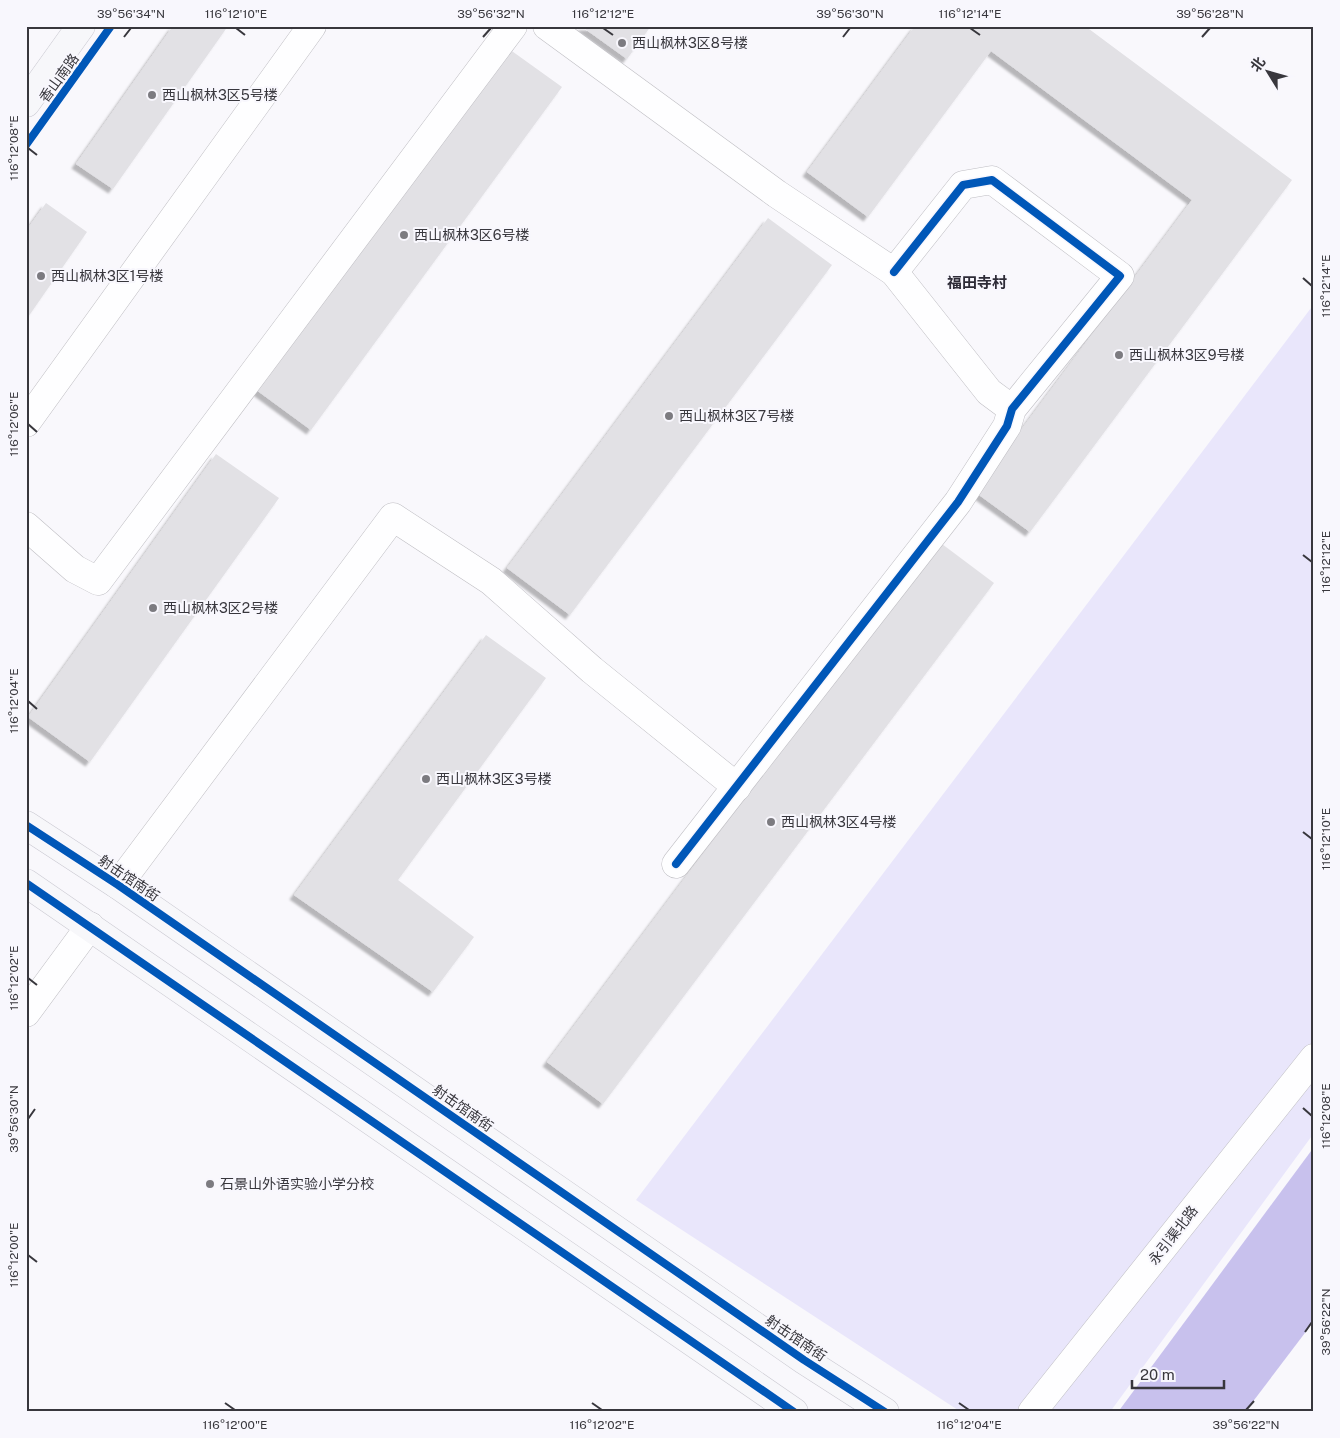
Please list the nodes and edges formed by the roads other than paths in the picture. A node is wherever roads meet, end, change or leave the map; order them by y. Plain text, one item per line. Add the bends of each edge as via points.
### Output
1 (82, 26) edge
2 (312, 26) edge
3 (513, 26) edge
4 (547, 26) edge
5 (26, 103) edge
6 (894, 272) junction
7 (1012, 409) junction
8 (26, 423) edge
9 (26, 526) edge
10 (737, 787) junction
11 (26, 825) edge
12 (676, 864) dead end
13 (26, 883) edge
14 (118, 885) junction
15 (90, 926) junction
16 (26, 1013) edge
17 (1314, 1058) edge
18 (794, 1412) edge
19 (885, 1412) edge
20 (1032, 1412) edge

1 - 5 main road, 香山南路
2 - 8 street
3 - 9 street via 98,581 75,569
4 - 6 street via 777,194
6 - 7 street via 989,392
6 - 7 street via 962,185 992,180 1120,276
7 - 10 street via 1006,426 958,502
10 - 12 street
10 - 14 street via 592,670 491,581 393,517
11 - 14 main road, 射击馆南街
13 - 15 main road
14 - 19 main road, 射击馆南街 via 796,1354
15 - 16 street
15 - 18 main road
17 - 20 street, 永引渠北路

